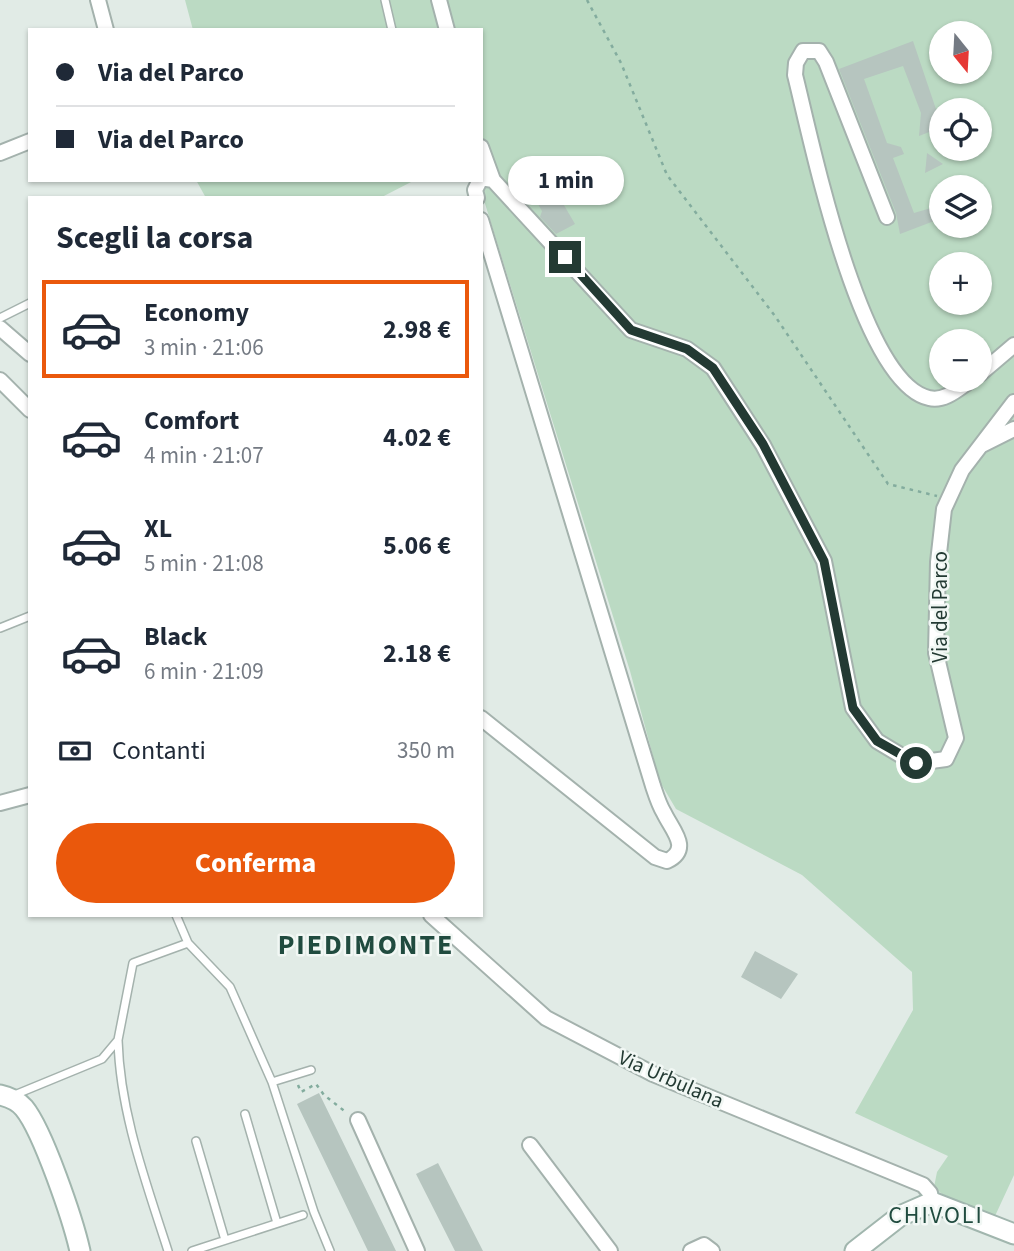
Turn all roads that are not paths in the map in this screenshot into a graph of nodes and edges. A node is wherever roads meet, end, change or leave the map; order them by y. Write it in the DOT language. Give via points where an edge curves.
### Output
graph roads {
  1 [pos="98,0"];
  2 [pos="385,0"];
  3 [pos="439,0"];
  4 [pos="105,28"];
  5 [pos="392,28"];
  6 [pos="446,28"];
  7 [pos="28,142"];
  8 [pos="0,153"];
  9 [pos="485,180"];
  10 [pos="887,217"];
  11 [pos="483,227"];
  12 [pos="28,304"];
  13 [pos="0,318"];
  14 [pos="0,328"];
  15 [pos="1014,345"];
  16 [pos="28,352"];
  17 [pos="992,364"];
  18 [pos="0,380"];
  19 [pos="954,392"];
  20 [pos="1014,402"];
  21 [pos="28,408"];
  22 [pos="1014,429"];
  23 [pos="978,447"];
  24 [pos="28,617"];
  25 [pos="0,628"];
  26 [pos="483,720"];
  27 [pos="28,796"];
  28 [pos="0,803"];
  29 [pos="177,917"];
  30 [pos="433,917"];
  31 [pos="188,943"];
  32 [pos="118,1040"];
  33 [pos="311,1070"];
  34 [pos="272,1082"];
  35 [pos="4,1096"];
  36 [pos="245,1114"];
  37 [pos="358,1120"];
  38 [pos="197,1141"];
  39 [pos="530,1145"];
  40 [pos="932,1202"];
  41 [pos="303,1215"];
  42 [pos="277,1223"];
  43 [pos="1014,1234"];
  44 [pos="225,1240"];
  45 [pos="80,1251"];
  46 [pos="168,1251"];
  47 [pos="192,1251"];
  48 [pos="330,1251"];
  49 [pos="417,1251"];
  50 [pos="610,1251"];
  51 [pos="691,1251"];
  52 [pos="712,1251"];
  53 [pos="855,1251"];
  1 -- 4 [label="street"];
  2 -- 5 [label="lane"];
  3 -- 6 [label="street"];
  7 -- 8 [label="street"];
  9 -- 23 [label="street, Via del Parco" via="631,330 687,349 713,368 763,444 824,561 853,708 877,741 916,763 946,759 956,738 936,653 938,562 944,509"];
  10 -- 19 [label="street" via="826,62 819,51 803,51 795,75 836,235 870,330 906,385 929,398"];
  11 -- 26 [label="street" via="653,786 678,837 676,857 667,861 655,857"];
  12 -- 13 [label="lane"];
  14 -- 16 [label="street"];
  15 -- 17 [label="street"];
  18 -- 21 [label="street"];
  20 -- 23 [label="street, Via del Parco"];
  22 -- 23 [label="street"];
  24 -- 25 [label="lane"];
  27 -- 28 [label="street"];
  29 -- 31 [label="lane"];
  30 -- 40 [label="street, Via Urbulana" via="546,1018 653,1074 923,1185"];
  31 -- 32 [label="lane" via="133,963"];
  31 -- 34 [label="lane" via="230,987"];
  32 -- 35 [label="lane" via="102,1059"];
  32 -- 46 [label="lane" via="130,1128"];
  33 -- 34 [label="lane"];
  34 -- 48 [label="lane"];
  35 -- 45 [label="street" via="22,1106 32,1121"];
  36 -- 42 [label="lane"];
  37 -- 49 [label="street"];
  38 -- 44 [label="lane"];
  39 -- 50 [label="street"];
  40 -- 43 [label="street"];
  40 -- 53 [label="street" via="900,1216"];
  41 -- 42 [label="lane"];
  42 -- 44 [label="lane"];
  44 -- 47 [label="lane"];
  51 -- 52 [label="street" via="704,1245"];
}
